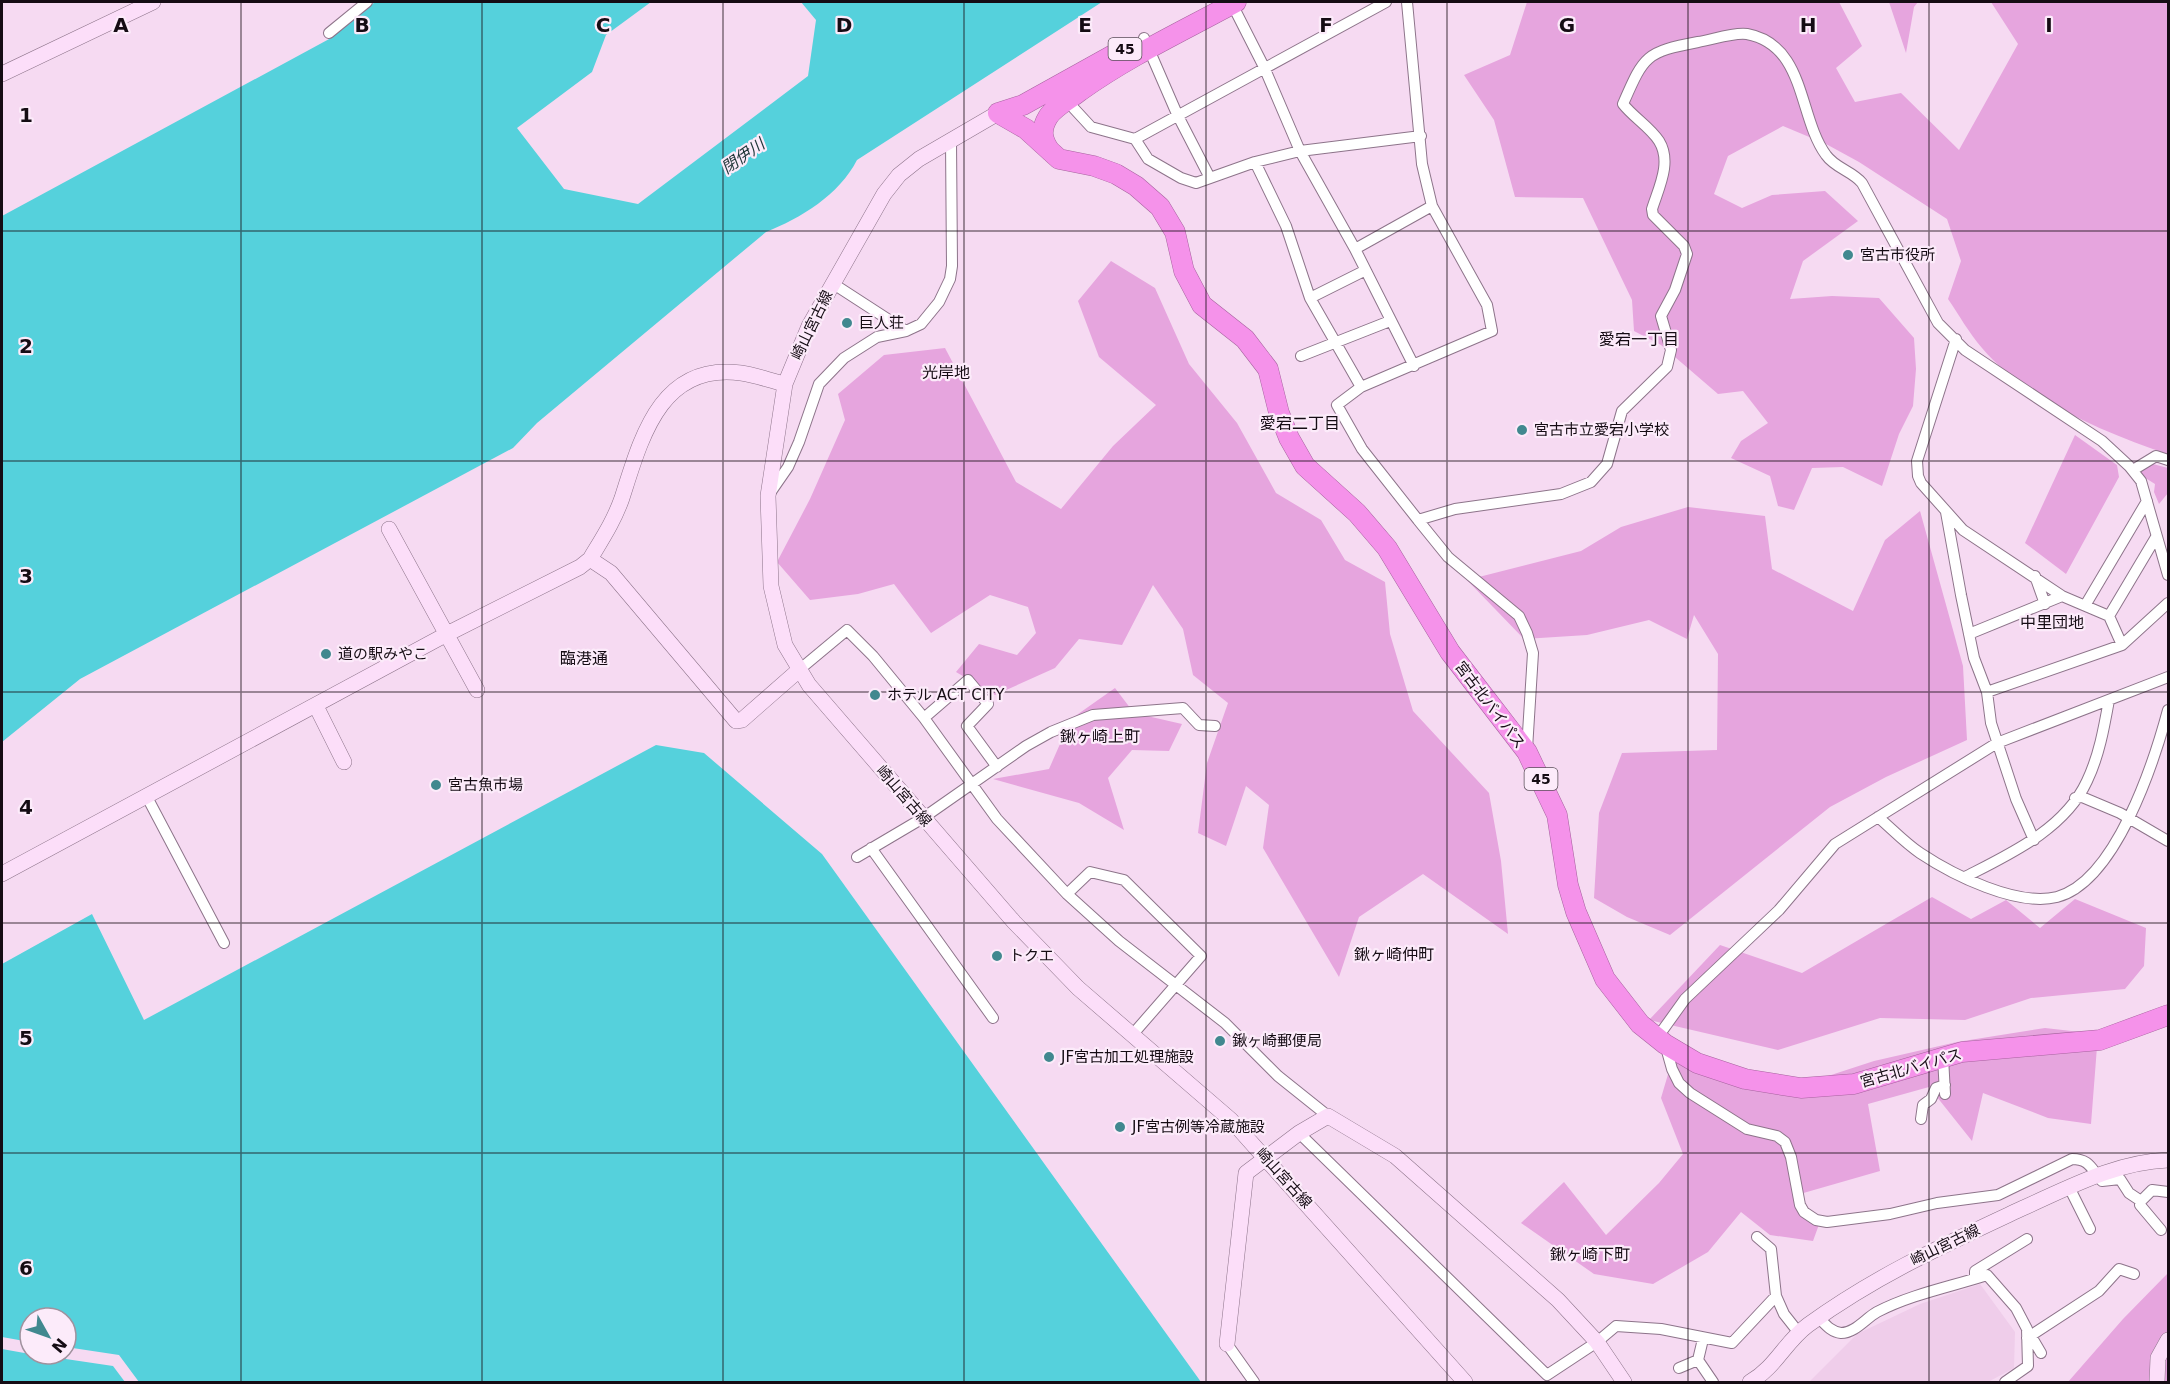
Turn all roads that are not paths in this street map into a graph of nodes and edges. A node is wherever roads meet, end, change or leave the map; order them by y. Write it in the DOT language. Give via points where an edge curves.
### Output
graph roads {
  1 [pos="153,2"];
  2 [pos="367,2"];
  3 [pos="1211,2"];
  4 [pos="1233,2"];
  5 [pos="1386,2"];
  6 [pos="1407,2"];
  7 [pos="329,33"];
  8 [pos="1146,43"];
  9 [pos="1264,67"];
  10 [pos="2,74"];
  11 [pos="1101,76"];
  12 [pos="1066,101"];
  13 [pos="998,113"];
  14 [pos="1034,114"];
  15 [pos="1177,114"];
  16 [pos="1421,136"];
  17 [pos="1135,139"];
  18 [pos="951,141"];
  19 [pos="1300,152"];
  20 [pos="1255,162"];
  21 [pos="1209,178"];
  22 [pos="1432,206"];
  23 [pos="1354,249"];
  24 [pos="1364,271"];
  25 [pos="832,283"];
  26 [pos="1310,298"];
  27 [pos="1390,321"];
  28 [pos="906,332"];
  29 [pos="1956,339"];
  30 [pos="1335,344"];
  31 [pos="1301,356"];
  32 [pos="1414,366"];
  33 [pos="785,384"];
  34 [pos="1361,387"];
  35 [pos="2169,460"];
  36 [pos="2133,470"];
  37 [pos="768,496"];
  38 [pos="2147,501"];
  39 [pos="1946,512"];
  40 [pos="1418,520"];
  41 [pos="389,529"];
  42 [pos="2161,545"];
  43 [pos="590,559"];
  44 [pos="2169,575"];
  45 [pos="2035,576"];
  46 [pos="2062,596"];
  47 [pos="2169,603"];
  48 [pos="2045,604"];
  49 [pos="2086,604"];
  50 [pos="2109,616"];
  51 [pos="447,634"];
  52 [pos="1969,634"];
  53 [pos="2122,645"];
  54 [pos="800,670"];
  55 [pos="2169,677"];
  56 [pos="477,690"];
  57 [pos="1988,692"];
  58 [pos="2109,700"];
  59 [pos="316,706"];
  60 [pos="2169,710"];
  61 [pos="924,718"];
  62 [pos="1215,726"];
  63 [pos="2166,729"];
  64 [pos="1997,743"];
  65 [pos="1527,752"];
  66 [pos="344,762"];
  67 [pos="997,767"];
  68 [pos="971,785"];
  69 [pos="147,797"];
  70 [pos="2075,798"];
  71 [pos="1878,817"];
  72 [pos="923,818"];
  73 [pos="2128,818"];
  74 [pos="2034,840"];
  75 [pos="2169,841"];
  76 [pos="872,848"];
  77 [pos="857,857"];
  78 [pos="2,874"];
  79 [pos="1965,877"];
  80 [pos="1067,894"];
  81 [pos="224,943"];
  82 [pos="1178,984"];
  83 [pos="2169,1015"];
  84 [pos="993,1018"];
  85 [pos="1133,1034"];
  86 [pos="1661,1041"];
  87 [pos="1943,1057"];
  88 [pos="1328,1116"];
  89 [pos="1921,1119"];
  90 [pos="1299,1133"];
  91 [pos="1266,1156"];
  92 [pos="2169,1160"];
  93 [pos="2097,1175"];
  94 [pos="2069,1187"];
  95 [pos="2169,1192"];
  96 [pos="2140,1201"];
  97 [pos="2090,1229"];
  98 [pos="2161,1230"];
  99 [pos="1757,1237"];
  100 [pos="2027,1239"];
  101 [pos="2134,1274"];
  102 [pos="1975,1278"];
  103 [pos="1776,1296"];
  104 [pos="1819,1318"];
  105 [pos="1799,1333"];
  106 [pos="2029,1337"];
  107 [pos="1703,1339"];
  108 [pos="2169,1340"];
  109 [pos="1597,1342"];
  110 [pos="1227,1344"];
  111 [pos="2041,1353"];
  112 [pos="1698,1360"];
  113 [pos="1679,1368"];
  114 [pos="2007,1382"];
  115 [pos="1254,1383"];
  116 [pos="1465,1383"];
  117 [pos="1624,1383"];
  118 [pos="1713,1383"];
  119 [pos="1750,1383"];
  120 [pos="2157,1383"];
  1 -- 10 [label="street"];
  2 -- 7 [label="street"];
  3 -- 8 [label="highway, 45"];
  4 -- 8 [label="highway, 45"];
  4 -- 9 [label="street"];
  5 -- 9 [label="street"];
  6 -- 16 [label="street"];
  8 -- 11 [label="highway, 45"];
  8 -- 14 [label="highway, 45"];
  8 -- 15 [label="street"];
  9 -- 15 [label="street"];
  9 -- 19 [label="street"];
  11 -- 12 [label="highway, 45"];
  11 -- 14 [label="highway, 45"];
  12 -- 14 [label="highway, 45" via="1048,116"];
  12 -- 17 [label="street" via="1091,127"];
  13 -- 14 [label="highway, 45"];
  13 -- 14 [label="highway, 45" via="1026,129"];
  13 -- 18 [label="street, 崎山宮古線"];
  14 -- 65 [label="highway, 宮古北バイパス / 45" via="1051,154 1116,174 1160,207 1175,232 1184,271 1202,306 1245,339 1268,369 1279,413 1305,466 1357,513 1387,548 1450,652"];
  15 -- 17 [label="street"];
  15 -- 21 [label="street"];
  16 -- 19 [label="street"];
  16 -- 22 [label="street" via="1422,164"];
  17 -- 21 [label="street" via="1148,159 1180,178 1196,183"];
  18 -- 25 [label="street, 崎山宮古線" via="899,175 870,215"];
  18 -- 28 [label="street" via="950,279 926,318"];
  19 -- 20 [label="street"];
  19 -- 23 [label="street"];
  20 -- 21 [label="street"];
  20 -- 26 [label="street" via="1286,226"];
  22 -- 23 [label="street"];
  22 -- 32 [label="street" via="1487,305 1492,331"];
  23 -- 24 [label="street"];
  24 -- 26 [label="street"];
  24 -- 27 [label="street"];
  25 -- 28 [label="street"];
  25 -- 33 [label="street, 崎山宮古線"];
  26 -- 30 [label="street"];
  27 -- 30 [label="street"];
  27 -- 32 [label="street"];
  28 -- 37 [label="street" via="877,337 844,358 819,384 788,467"];
  29 -- 36 [label="street" via="1965,350 2102,441"];
  29 -- 39 [label="street" via="1917,461 1921,483"];
  29 -- 40 [label="street" via="1938,323 1862,183 1825,154 1792,67 1780,53 1765,40 1746,34 1652,53 1634,78 1623,104 1658,140 1665,170 1653,215 1687,249 1675,290 1661,316 1671,350 1667,367 1622,411 1607,464 1590,482 1561,494 1455,509"];
  30 -- 31 [label="street"];
  30 -- 34 [label="street"];
  32 -- 34 [label="street"];
  33 -- 37 [label="street, 崎山宮古線"];
  33 -- 43 [label="street" via="741,373 721,373 668,394 644,434 608,531"];
  34 -- 40 [label="street" via="1337,405 1362,449"];
  35 -- 36 [label="street" via="2156,456"];
  36 -- 38 [label="street"];
  37 -- 54 [label="street, 崎山宮古線" via="771,586 785,645"];
  38 -- 42 [label="street"];
  38 -- 49 [label="street"];
  39 -- 45 [label="street" via="1963,530"];
  39 -- 52 [label="street"];
  40 -- 65 [label="street" via="1449,557 1519,616 1527,633 1533,653"];
  41 -- 51 [label="street"];
  42 -- 44 [label="street"];
  42 -- 50 [label="street"];
  43 -- 51 [label="street"];
  43 -- 54 [label="street" via="611,573 736,721"];
  45 -- 46 [label="street"];
  45 -- 48 [label="street"];
  46 -- 48 [label="street"];
  46 -- 49 [label="street"];
  47 -- 53 [label="street"];
  48 -- 52 [label="street"];
  49 -- 50 [label="street"];
  50 -- 53 [label="street"];
  51 -- 56 [label="street"];
  51 -- 59 [label="street"];
  52 -- 57 [label="street"];
  53 -- 57 [label="street"];
  54 -- 61 [label="street" via="847,630"];
  54 -- 72 [label="street, 崎山宮古線"];
  55 -- 58 [label="street"];
  57 -- 64 [label="street"];
  58 -- 64 [label="street"];
  58 -- 70 [label="street" via="2095,762"];
  59 -- 66 [label="street"];
  59 -- 69 [label="street"];
  60 -- 63 [label="street"];
  61 -- 67 [label="street" via="968,680 988,704 967,726"];
  61 -- 68 [label="street"];
  62 -- 67 [label="street" via="1199,725 1183,708 1094,715 1051,732"];
  63 -- 73 [label="street"];
  64 -- 71 [label="street"];
  64 -- 74 [label="street"];
  65 -- 86 [label="highway, 宮古北バイパス / 45" via="1557,815 1568,885 1605,979 1641,1024"];
  67 -- 68 [label="street"];
  68 -- 72 [label="street"];
  68 -- 80 [label="street"];
  69 -- 78 [label="street"];
  69 -- 81 [label="street"];
  70 -- 73 [label="street" via="2082,797"];
  70 -- 74 [label="street"];
  71 -- 79 [label="street" via="1920,852"];
  71 -- 86 [label="street" via="1835,844 1779,910 1685,999"];
  72 -- 76 [label="street"];
  72 -- 85 [label="street, 崎山宮古線" via="1030,939 1078,988"];
  73 -- 75 [label="street"];
  73 -- 79 [label="street" via="2095,871 2059,897 2021,897"];
  74 -- 79 [label="street"];
  76 -- 77 [label="street"];
  76 -- 84 [label="street"];
  80 -- 82 [label="street"];
  80 -- 82 [label="street" via="1090,872 1124,880 1201,956"];
  82 -- 85 [label="street"];
  82 -- 88 [label="street" via="1225,1023 1278,1076"];
  83 -- 87 [label="highway, 宮古北バイパス / 45" via="2100,1040 2004,1047"];
  85 -- 91 [label="street, 崎山宮古線" via="1200,1090"];
  86 -- 87 [label="highway, 宮古北バイパス / 45" via="1696,1063 1745,1079 1802,1088 1854,1084"];
  86 -- 93 [label="street" via="1679,1083 1690,1093 1746,1129 1777,1136 1785,1142 1800,1205 1811,1218 1827,1222 1998,1195 2072,1159 2089,1162"];
  87 -- 89 [label="street" via="1945,1090 1936,1088 1923,1105"];
  88 -- 90 [label="street"];
  88 -- 109 [label="street" via="1405,1165 1563,1305"];
  90 -- 91 [label="street"];
  90 -- 109 [label="street" via="1546,1375"];
  91 -- 110 [label="street" via="1246,1173"];
  91 -- 116 [label="street, 崎山宮古線"];
  92 -- 93 [label="street, 崎山宮古線"];
  93 -- 94 [label="street, 崎山宮古線"];
  93 -- 96 [label="street" via="2102,1181 2120,1179"];
  94 -- 97 [label="street"];
  94 -- 104 [label="street, 崎山宮古線" via="1896,1269"];
  95 -- 96 [label="street" via="2152,1190"];
  96 -- 98 [label="street"];
  99 -- 103 [label="street" via="1771,1249"];
  100 -- 102 [label="street" via="1975,1271"];
  101 -- 106 [label="street" via="2119,1269 2106,1285"];
  102 -- 104 [label="street" via="1924,1292 1877,1312 1850,1331 1831,1330"];
  102 -- 106 [label="street" via="1991,1277 2016,1308"];
  103 -- 105 [label="street"];
  103 -- 107 [label="street" via="1736,1341 1727,1344"];
  104 -- 105 [label="street, 崎山宮古線"];
  105 -- 119 [label="street, 崎山宮古線" via="1775,1364"];
  106 -- 111 [label="street"];
  106 -- 114 [label="street" via="2028,1366"];
  107 -- 109 [label="street" via="1661,1329 1616,1326"];
  107 -- 112 [label="street"];
  108 -- 120 [label="street" via="2158,1358"];
  109 -- 117 [label="street"];
  110 -- 115 [label="street"];
  112 -- 113 [label="street"];
  112 -- 118 [label="street"];
}
